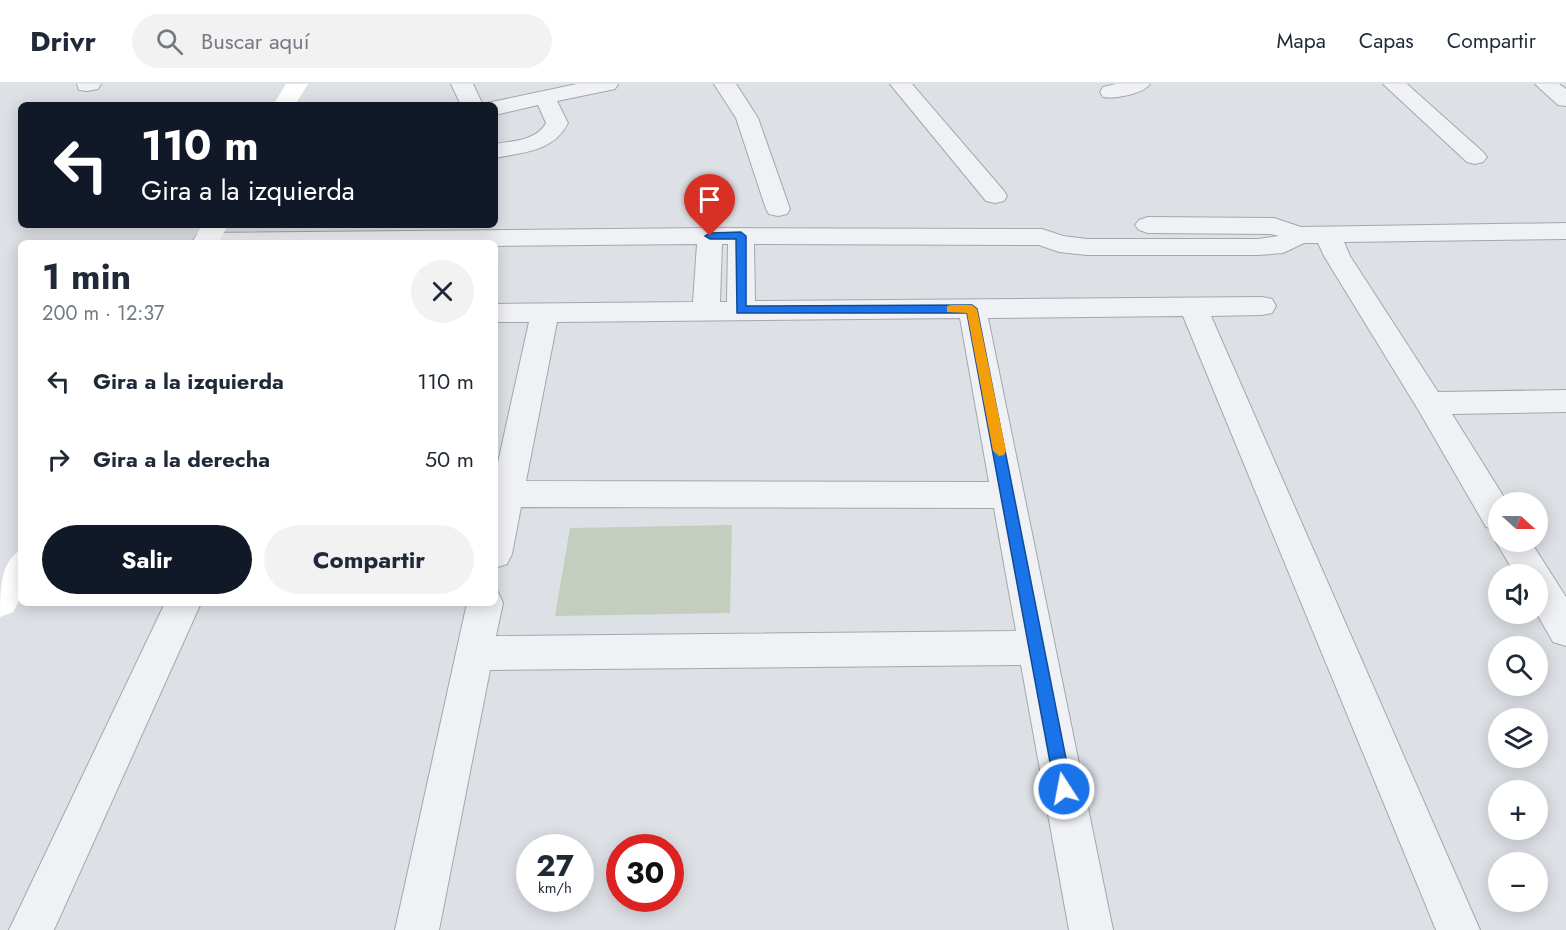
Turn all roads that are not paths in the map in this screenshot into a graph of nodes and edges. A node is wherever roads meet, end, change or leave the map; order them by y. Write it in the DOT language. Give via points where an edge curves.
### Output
graph roads {
  1 [pos="297,84"];
  2 [pos="462,84"];
  3 [pos="607,84"];
  4 [pos="725,84"];
  5 [pos="901,84"];
  6 [pos="1139,84"];
  7 [pos="1394,84"];
  8 [pos="1546,84"];
  9 [pos="1111,92"];
  10 [pos="545,98"];
  11 [pos="1566,100"];
  12 [pos="286,102"];
  13 [pos="471,102"];
  14 [pos="498,107"];
  15 [pos="498,150"];
  16 [pos="1475,157"];
  17 [pos="995,196"];
  18 [pos="777,209"];
  19 [pos="1566,231"];
  20 [pos="1328,235"];
  21 [pos="209,236"];
  22 [pos="710,236"];
  23 [pos="741,236"];
  24 [pos="1262,306"];
  25 [pos="1193,307"];
  26 [pos="972,309"];
  27 [pos="741,310"];
  28 [pos="706,311"];
  29 [pos="545,312"];
  30 [pos="498,313"];
  31 [pos="1566,401"];
  32 [pos="1430,403"];
  33 [pos="507,494"];
  34 [pos="1008,495"];
  35 [pos="1488,500"];
  36 [pos="498,539"];
  37 [pos="18,570"];
  38 [pos="1548,599"];
  39 [pos="0,602"];
  40 [pos="182,606"];
  41 [pos="484,606"];
  42 [pos="1566,630"];
  43 [pos="1037,648"];
  44 [pos="475,652"];
  45 [pos="31,930"];
  46 [pos="417,930"];
  47 [pos="1091,930"];
  48 [pos="1458,930"];
  1 -- 12 [label="street"];
  2 -- 13 [label="street"];
  3 -- 10 [label="street"];
  4 -- 18 [label="street" via="747,118"];
  5 -- 17 [label="street"];
  6 -- 9 [label="street"];
  7 -- 16 [label="street"];
  8 -- 11 [label="street"];
  10 -- 14 [label="street"];
  10 -- 15 [label="street" via="557,123 553,134 542,141"];
  19 -- 20 [label="street"];
  20 -- 23 [label="street" via="1299,235 1283,245 1258,247 1088,247 1059,244 1041,237"];
  20 -- 32 [label="street" via="1337,256"];
  21 -- 22 [label="street"];
  22 -- 23 [label="street"];
  22 -- 28 [label="street"];
  23 -- 27 [label="street"];
  24 -- 25 [label="street"];
  25 -- 26 [label="street"];
  25 -- 48 [label="street"];
  26 -- 27 [label="street"];
  26 -- 34 [label="street"];
  27 -- 28 [label="street"];
  28 -- 29 [label="street"];
  29 -- 30 [label="street"];
  29 -- 33 [label="street"];
  31 -- 32 [label="street"];
  32 -- 35 [label="street"];
  33 -- 34 [label="street"];
  33 -- 36 [label="street"];
  34 -- 43 [label="street"];
  37 -- 39 [label="street"];
  38 -- 42 [label="street"];
  40 -- 45 [label="street"];
  41 -- 44 [label="street"];
  43 -- 44 [label="street"];
  43 -- 47 [label="street"];
  44 -- 46 [label="street"];
}
